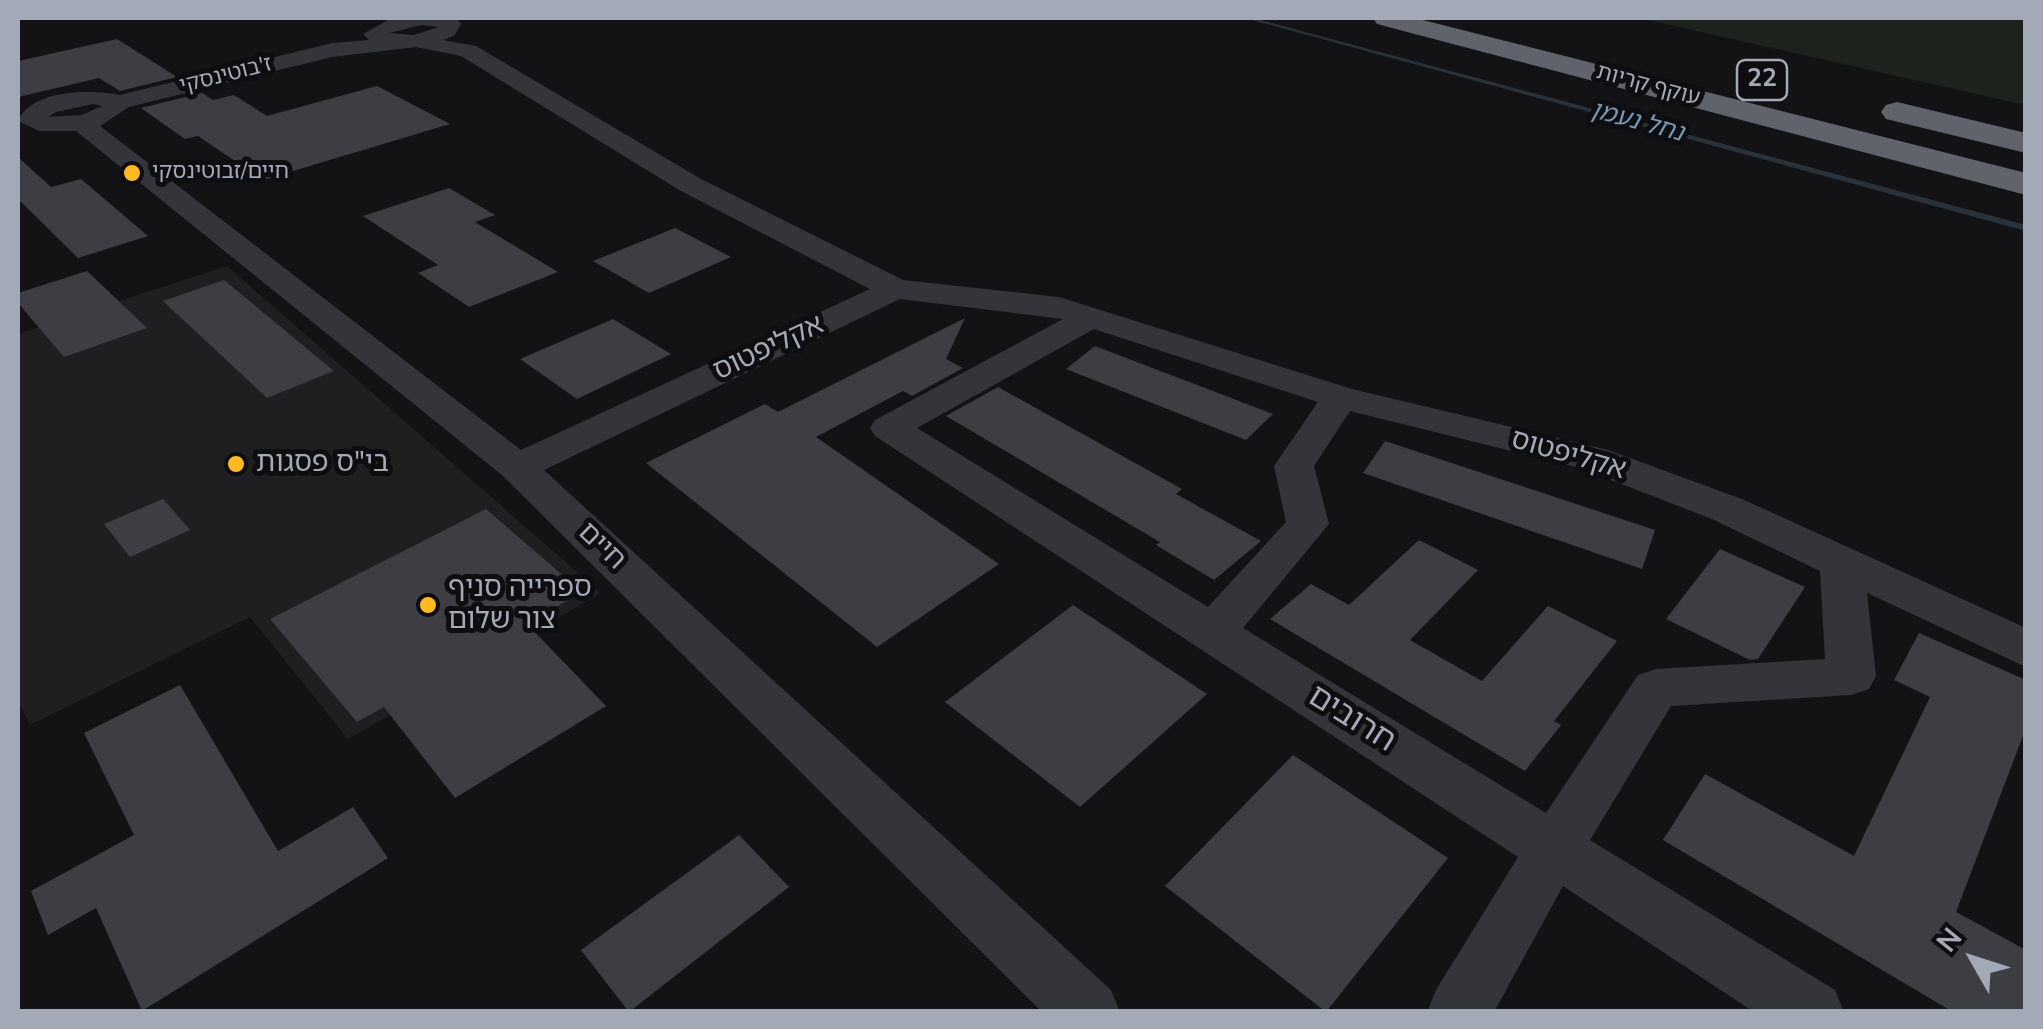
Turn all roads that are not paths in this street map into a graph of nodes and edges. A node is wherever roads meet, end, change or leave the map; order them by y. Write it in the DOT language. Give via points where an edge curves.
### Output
graph roads {
  1 [pos="422,18"];
  2 [pos="1386,18"];
  3 [pos="1500,18"];
  4 [pos="1537,26"];
  5 [pos="382,30"];
  6 [pos="452,39"];
  7 [pos="120,102"];
  8 [pos="1875,107"];
  9 [pos="23,121"];
  10 [pos="80,122"];
  11 [pos="2026,143"];
  12 [pos="2026,184"];
  13 [pos="896,289"];
  14 [pos="1090,318"];
  15 [pos="1340,397"];
  16 [pos="517,468"];
  17 [pos="1842,564"];
  18 [pos="1212,632"];
  19 [pos="2026,649"];
  20 [pos="1554,848"];
  21 [pos="1088,1012"];
  22 [pos="1458,1012"];
  23 [pos="1812,1012"];
  1 -- 5 [label="street"];
  1 -- 6 [label="street" via="451,24"];
  2 -- 12 [label="highway, עוקף קריות / 22"];
  3 -- 4 [label="highway"];
  5 -- 6 [label="street" via="416,41"];
  5 -- 7 [label="street, ז'בוטינסקי" via="332,50"];
  6 -- 13 [label="street" via="690,185"];
  7 -- 9 [label="street" via="78,98 36,110"];
  7 -- 10 [label="street"];
  8 -- 11 [label="highway"];
  9 -- 10 [label="street"];
  10 -- 16 [label="street, חיים"];
  13 -- 14 [label="street, אקליפטוס" via="1023,300"];
  13 -- 16 [label="street, אקליפטוס"];
  14 -- 15 [label="street, אקליפטוס"];
  14 -- 18 [label="street, חרובים" via="890,428"];
  15 -- 17 [label="street, אקליפטוס" via="1594,459 1727,509"];
  15 -- 18 [label="street" via="1294,466 1308,524"];
  16 -- 21 [label="street, חיים"];
  17 -- 19 [label="street, אקליפטוס"];
  17 -- 20 [label="street" via="1851,676 1656,688"];
  18 -- 20 [label="street, חרובים"];
  20 -- 22 [label="street"];
  20 -- 23 [label="street, חרובים"];
}
